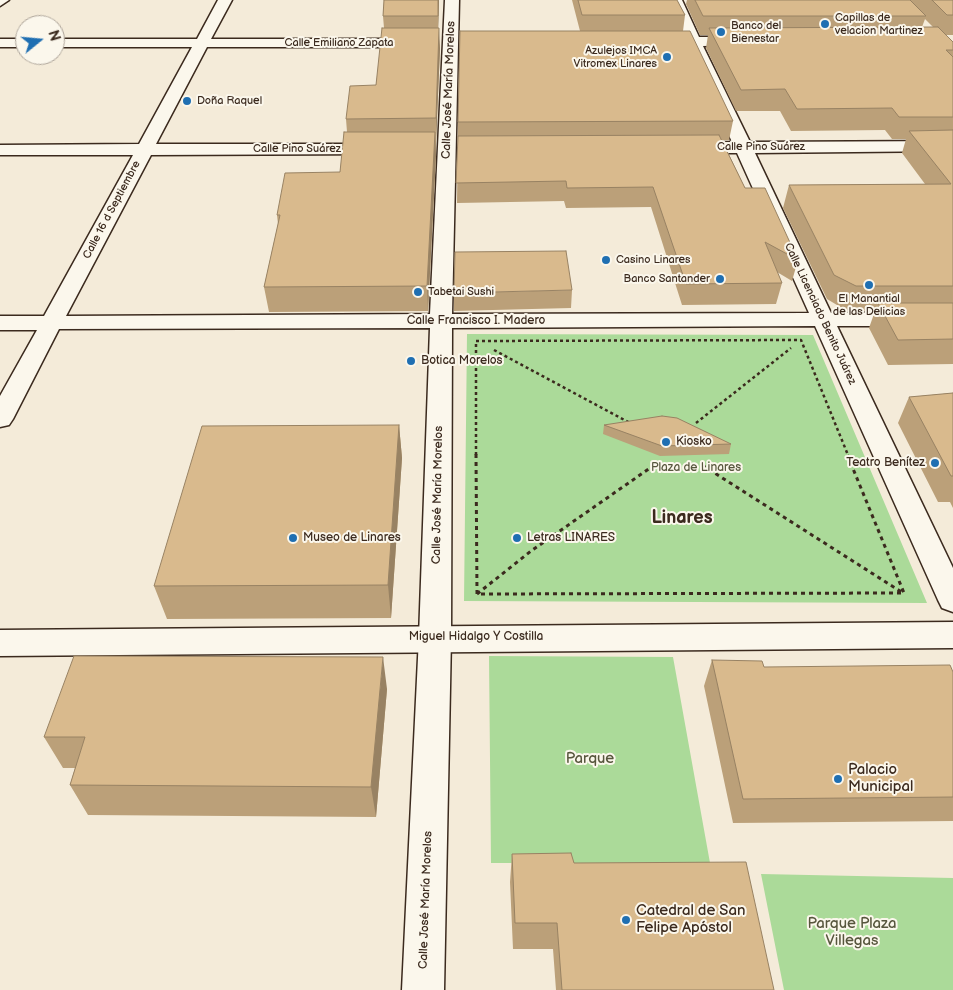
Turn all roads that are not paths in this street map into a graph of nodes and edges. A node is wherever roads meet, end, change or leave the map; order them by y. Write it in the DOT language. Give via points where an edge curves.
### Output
graph roads {
  1 [pos="225,0"];
  2 [pos="452,0"];
  3 [pos="675,0"];
  4 [pos="694,41"];
  5 [pos="762,41"];
  6 [pos="457,42"];
  7 [pos="646,42"];
  8 [pos="0,43"];
  9 [pos="15,43"];
  10 [pos="65,43"];
  11 [pos="201,43"];
  12 [pos="953,146"];
  13 [pos="743,147"];
  14 [pos="447,148"];
  15 [pos="467,148"];
  16 [pos="674,148"];
  17 [pos="398,149"];
  18 [pos="428,149"];
  19 [pos="0,150"];
  20 [pos="144,150"];
  21 [pos="953,319"];
  22 [pos="823,320"];
  23 [pos="442,321"];
  24 [pos="0,323"];
  25 [pos="52,323"];
  26 [pos="0,420"];
  27 [pos="953,600"];
  28 [pos="953,635"];
  29 [pos="436,638"];
  30 [pos="0,643"];
  31 [pos="423,990"];
  1 -- 11 [label="street, Calle 16 d Septiembre"];
  2 -- 6 [label="street, Calle José María Morelos"];
  3 -- 4 [label="street, Calle Licenciado Benito Juárez"];
  4 -- 5 [label="street"];
  4 -- 7 [label="street"];
  4 -- 13 [label="street, Calle Licenciado Benito Juárez"];
  6 -- 11 [label="street, Calle Emiliano Zapata"];
  6 -- 14 [label="street, Calle José María Morelos"];
  8 -- 9 [label="street"];
  10 -- 11 [label="street, Calle Emiliano Zapata"];
  11 -- 20 [label="street, Calle 16 d Septiembre"];
  12 -- 13 [label="street, Calle Pino Suárez"];
  13 -- 16 [label="street, Calle Pino Suárez"];
  13 -- 22 [label="street, Calle Licenciado Benito Juárez"];
  14 -- 15 [label="street"];
  14 -- 18 [label="street"];
  14 -- 23 [label="street, Calle José María Morelos"];
  17 -- 20 [label="street, Calle Pino Suárez"];
  19 -- 20 [label="street, Calle Pino Suárez"];
  20 -- 25 [label="street, Calle 16 d Septiembre"];
  21 -- 22 [label="street, Calle Francisco I. Madero"];
  22 -- 23 [label="street, Calle Francisco I. Madero"];
  22 -- 27 [label="street, Calle Licenciado Benito Juárez"];
  23 -- 25 [label="street, Calle Francisco I. Madero"];
  23 -- 29 [label="street, Calle José María Morelos"];
  24 -- 25 [label="street, Calle Francisco I. Madero"];
  25 -- 26 [label="street, Calle 16 d Septiembre"];
  28 -- 29 [label="street, Miguel Hidalgo Y Costilla"];
  29 -- 30 [label="street, Miguel Hidalgo Y Costilla"];
  29 -- 31 [label="street, Calle José María Morelos"];
}
